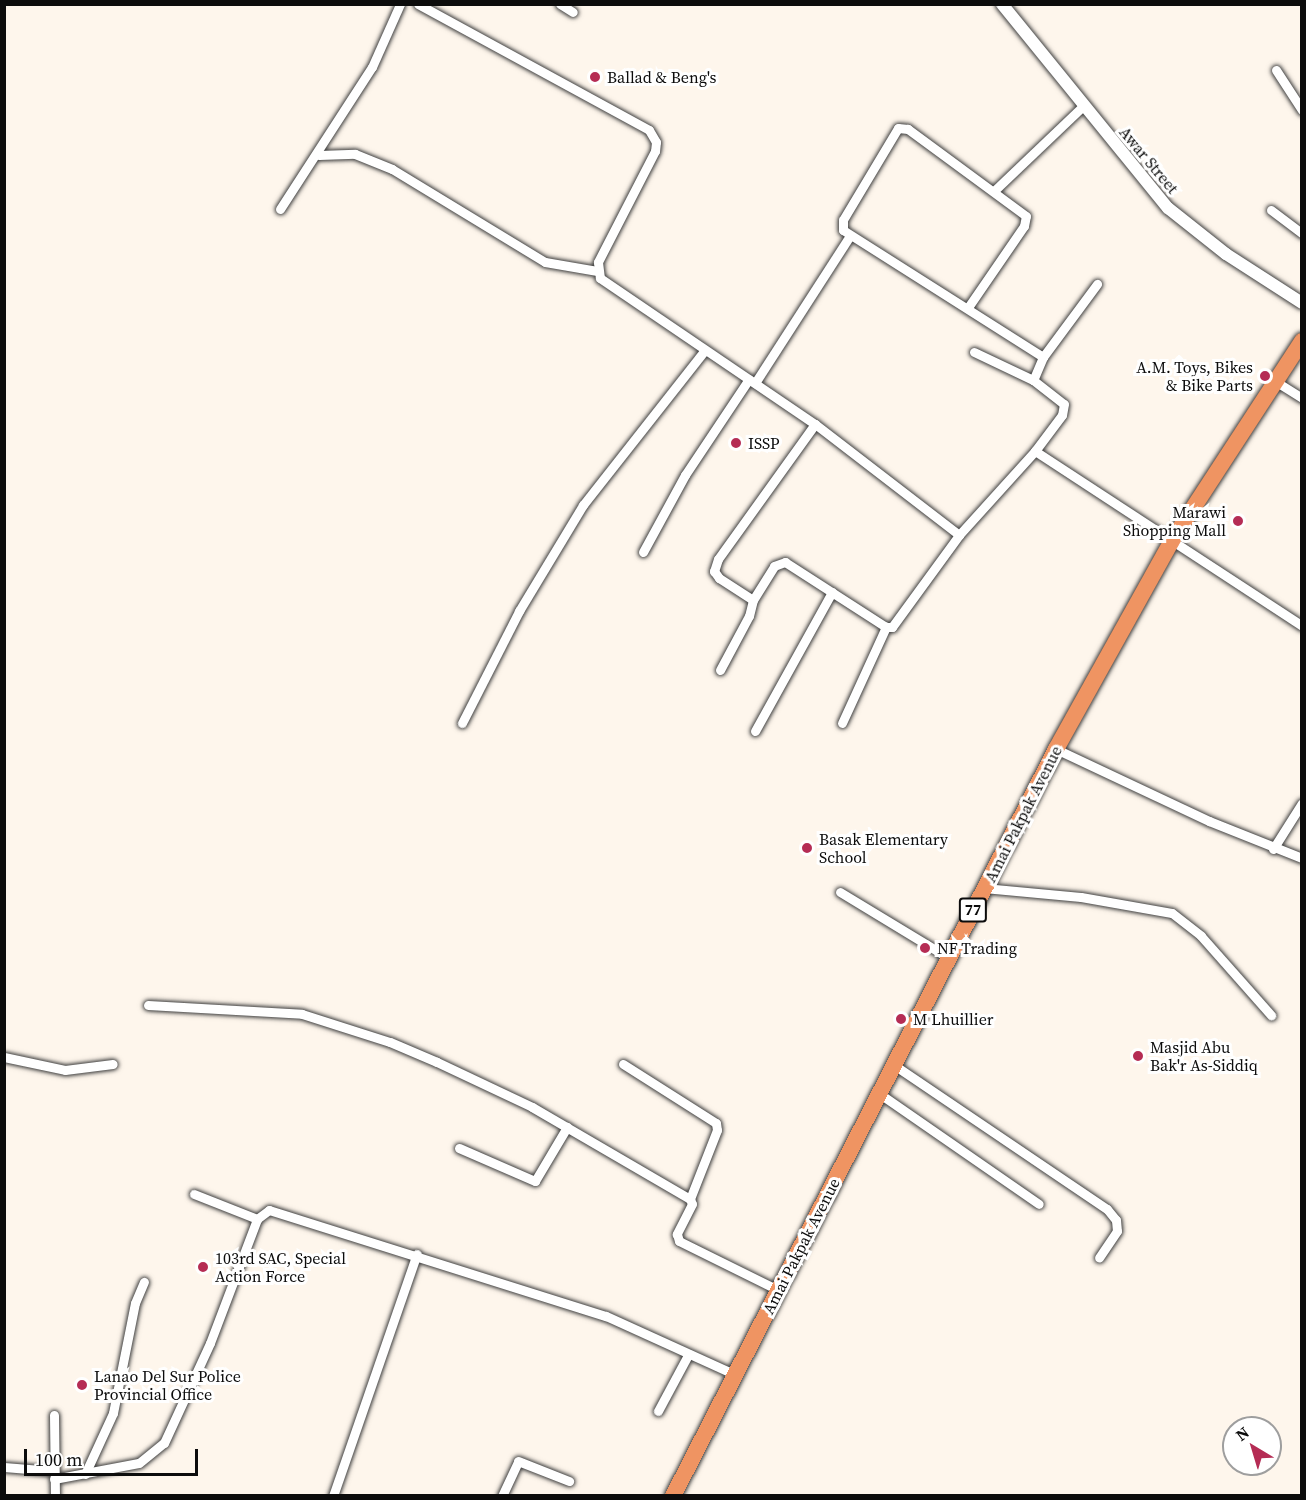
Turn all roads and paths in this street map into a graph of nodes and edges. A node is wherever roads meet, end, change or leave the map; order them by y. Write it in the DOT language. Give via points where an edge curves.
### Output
graph roads {
  1 [pos="400,4"];
  2 [pos="418,4"];
  3 [pos="560,4"];
  4 [pos="1002,4"];
  5 [pos="573,12"];
  6 [pos="1276,70"];
  7 [pos="1083,106"];
  8 [pos="1302,110"];
  9 [pos="319,155"];
  10 [pos="994,191"];
  11 [pos="280,209"];
  12 [pos="1271,210"];
  13 [pos="1302,233"];
  14 [pos="849,237"];
  15 [pos="597,271"];
  16 [pos="1097,284"];
  17 [pos="1302,303"];
  18 [pos="969,306"];
  19 [pos="1302,341"];
  20 [pos="705,350"];
  21 [pos="974,352"];
  22 [pos="1043,357"];
  23 [pos="1033,380"];
  24 [pos="752,381"];
  25 [pos="1275,381"];
  26 [pos="1302,398"];
  27 [pos="815,424"];
  28 [pos="1035,451"];
  29 [pos="959,535"];
  30 [pos="1171,542"];
  31 [pos="643,552"];
  32 [pos="832,592"];
  33 [pos="753,600"];
  34 [pos="1302,626"];
  35 [pos="886,627"];
  36 [pos="720,670"];
  37 [pos="462,723"];
  38 [pos="842,723"];
  39 [pos="755,731"];
  40 [pos="1056,749"];
  41 [pos="1302,803"];
  42 [pos="1273,849"];
  43 [pos="1302,858"];
  44 [pos="984,888"];
  45 [pos="840,892"];
  46 [pos="949,958"];
  47 [pos="148,1005"];
  48 [pos="1271,1015"];
  49 [pos="4,1057"];
  50 [pos="113,1064"];
  51 [pos="622,1064"];
  52 [pos="894,1065"];
  53 [pos="880,1094"];
  54 [pos="567,1126"];
  55 [pos="459,1148"];
  56 [pos="194,1194"];
  57 [pos="690,1198"];
  58 [pos="1038,1204"];
  59 [pos="257,1218"];
  60 [pos="417,1254"];
  61 [pos="1099,1258"];
  62 [pos="144,1282"];
  63 [pos="778,1290"];
  64 [pos="688,1355"];
  65 [pos="734,1374"];
  66 [pos="658,1411"];
  67 [pos="54,1415"];
  68 [pos="4,1467"];
  69 [pos="85,1474"];
  70 [pos="54,1475"];
  71 [pos="569,1481"];
  72 [pos="55,1496"];
  73 [pos="333,1496"];
  74 [pos="502,1496"];
  75 [pos="673,1496"];
  1 -- 9 [label="street" via="372,66"];
  2 -- 15 [label="street" via="654,136 655,151"];
  3 -- 5 [label="street"];
  4 -- 7 [label="street, Awar Street"];
  6 -- 8 [label="street"];
  7 -- 10 [label="street"];
  7 -- 17 [label="street, Awar Street" via="1186,226"];
  9 -- 11 [label="street"];
  9 -- 15 [label="street" via="355,154 392,169 545,262"];
  10 -- 14 [label="street" via="908,129 898,128 843,220 843,230"];
  10 -- 18 [label="street" via="1024,213 1027,222"];
  12 -- 13 [label="street"];
  14 -- 18 [label="street"];
  14 -- 24 [label="street"];
  15 -- 20 [label="street" via="606,286"];
  16 -- 22 [label="street"];
  18 -- 22 [label="street"];
  19 -- 25 [label="highway, Amai Pakpak Avenue / 77"];
  20 -- 24 [label="street"];
  20 -- 37 [label="street" via="583,505 519,611"];
  21 -- 23 [label="street"];
  22 -- 23 [label="street"];
  23 -- 28 [label="street" via="1059,397 1064,409"];
  24 -- 27 [label="street"];
  24 -- 31 [label="street" via="685,476"];
  25 -- 26 [label="street"];
  25 -- 30 [label="highway, Amai Pakpak Avenue / 77"];
  27 -- 29 [label="street"];
  27 -- 33 [label="street" via="714,571"];
  28 -- 29 [label="street"];
  28 -- 30 [label="street"];
  29 -- 35 [label="street" via="902,618"];
  30 -- 34 [label="street"];
  30 -- 40 [label="highway, Amai Pakpak Avenue / 77"];
  32 -- 33 [label="street" via="781,562 774,566"];
  32 -- 35 [label="street"];
  32 -- 39 [label="street"];
  33 -- 36 [label="street" via="749,616"];
  35 -- 38 [label="street"];
  40 -- 42 [label="street"];
  40 -- 44 [label="highway, Amai Pakpak Avenue / 77"];
  41 -- 42 [label="street"];
  42 -- 43 [label="street"];
  44 -- 46 [label="highway, Amai Pakpak Avenue / 77"];
  44 -- 48 [label="street" via="1081,897 1172,913 1201,936"];
  45 -- 46 [label="street"];
  46 -- 52 [label="highway, Amai Pakpak Avenue / 77"];
  47 -- 54 [label="street" via="270,1009 350,1027 437,1062"];
  49 -- 50 [label="street" via="65,1070"];
  51 -- 57 [label="street" via="716,1123 717,1130"];
  52 -- 53 [label="highway, Amai Pakpak Avenue / 77"];
  52 -- 61 [label="street" via="1107,1209 1116,1220 1117,1231"];
  53 -- 58 [label="street"];
  53 -- 63 [label="highway, Amai Pakpak Avenue / 77"];
  54 -- 55 [label="street" via="535,1180"];
  54 -- 57 [label="street"];
  56 -- 59 [label="street"];
  57 -- 63 [label="street" via="692,1204 677,1234 679,1241"];
  59 -- 60 [label="street" via="261,1213 278,1211"];
  59 -- 69 [label="street" via="172,1431 139,1463"];
  60 -- 64 [label="street" via="606,1316"];
  60 -- 73 [label="street"];
  62 -- 69 [label="street" via="135,1303 113,1413"];
  63 -- 65 [label="highway, Amai Pakpak Avenue / 77"];
  64 -- 65 [label="street"];
  64 -- 66 [label="street"];
  65 -- 75 [label="highway, Amai Pakpak Avenue / 77"];
  67 -- 70 [label="street"];
  68 -- 70 [label="street"];
  69 -- 70 [label="street"];
  70 -- 72 [label="street"];
  71 -- 74 [label="street" via="518,1461"];
}
